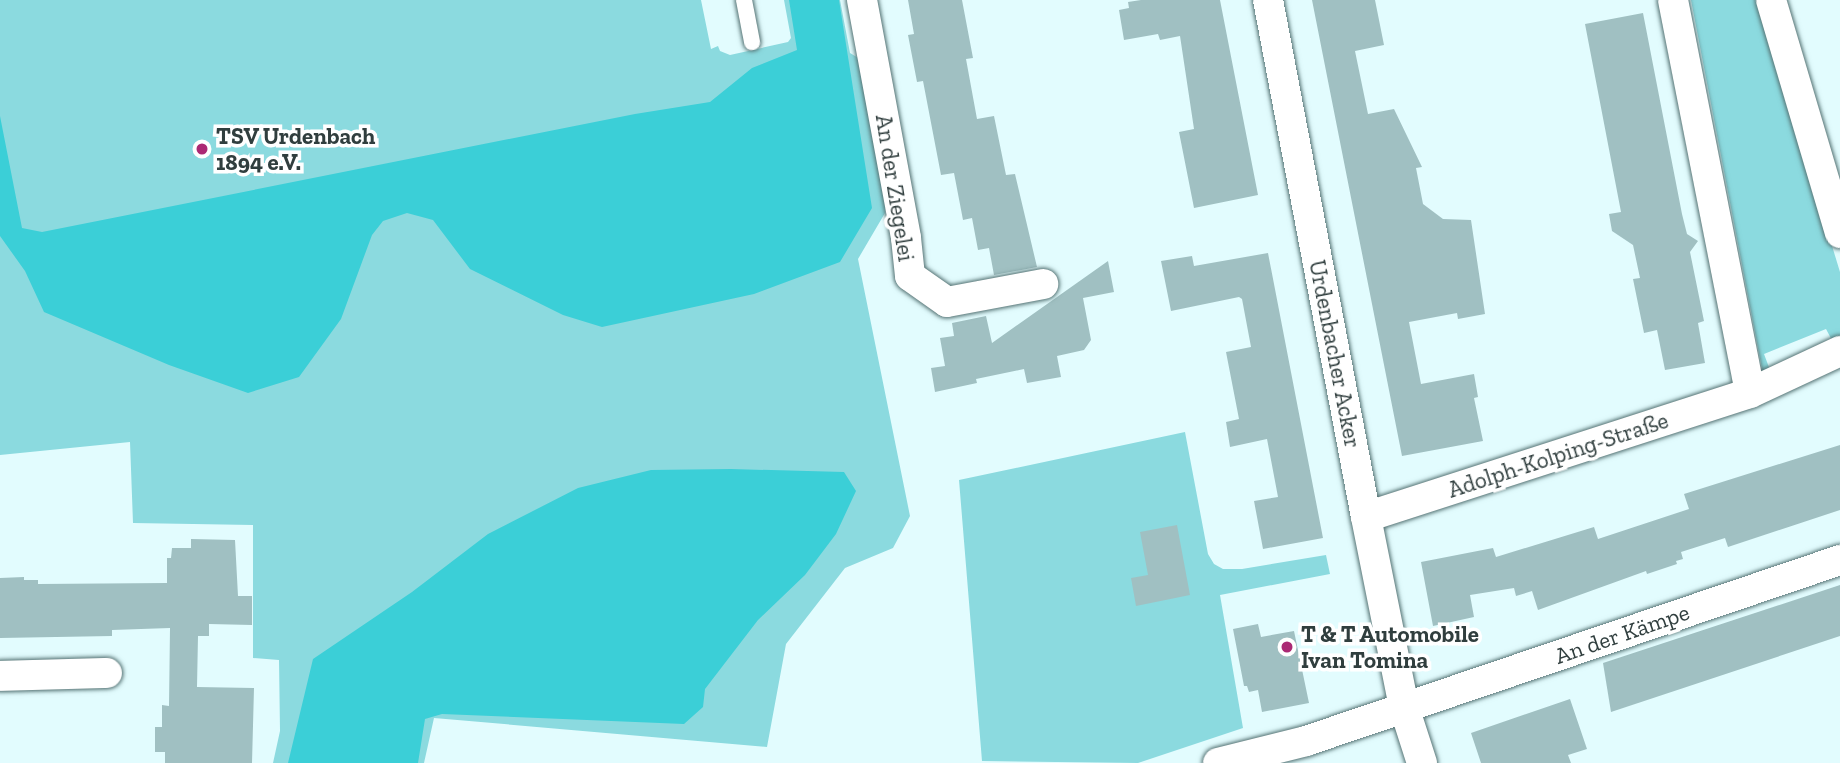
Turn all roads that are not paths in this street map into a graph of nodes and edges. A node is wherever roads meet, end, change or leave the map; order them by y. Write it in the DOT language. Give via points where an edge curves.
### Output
graph roads {
  1 [pos="744,0"];
  2 [pos="862,0"];
  3 [pos="1268,0"];
  4 [pos="1673,0"];
  5 [pos="1770,0"];
  6 [pos="752,42"];
  7 [pos="1840,233"];
  8 [pos="1043,284"];
  9 [pos="1840,351"];
  10 [pos="1750,393"];
  11 [pos="1366,517"];
  12 [pos="1840,560"];
  13 [pos="107,673"];
  14 [pos="0,676"];
  15 [pos="1404,707"];
  16 [pos="1218,763"];
  17 [pos="1422,763"];
  1 -- 6 [label="lane"];
  2 -- 8 [label="street, An der Ziegelei" via="910,276 947,302"];
  3 -- 11 [label="street, Urdenbacher Acker"];
  4 -- 10 [label="street"];
  5 -- 7 [label="street"];
  9 -- 10 [label="street, Adolph-Kolping-Straße"];
  10 -- 11 [label="street, Adolph-Kolping-Straße"];
  11 -- 15 [label="street, Urdenbacher Acker"];
  12 -- 15 [label="street, An der Kämpe"];
  13 -- 14 [label="street"];
  15 -- 16 [label="street, An der Kämpe" via="1306,741"];
  15 -- 17 [label="street, Urdenbacher Acker"];
}
